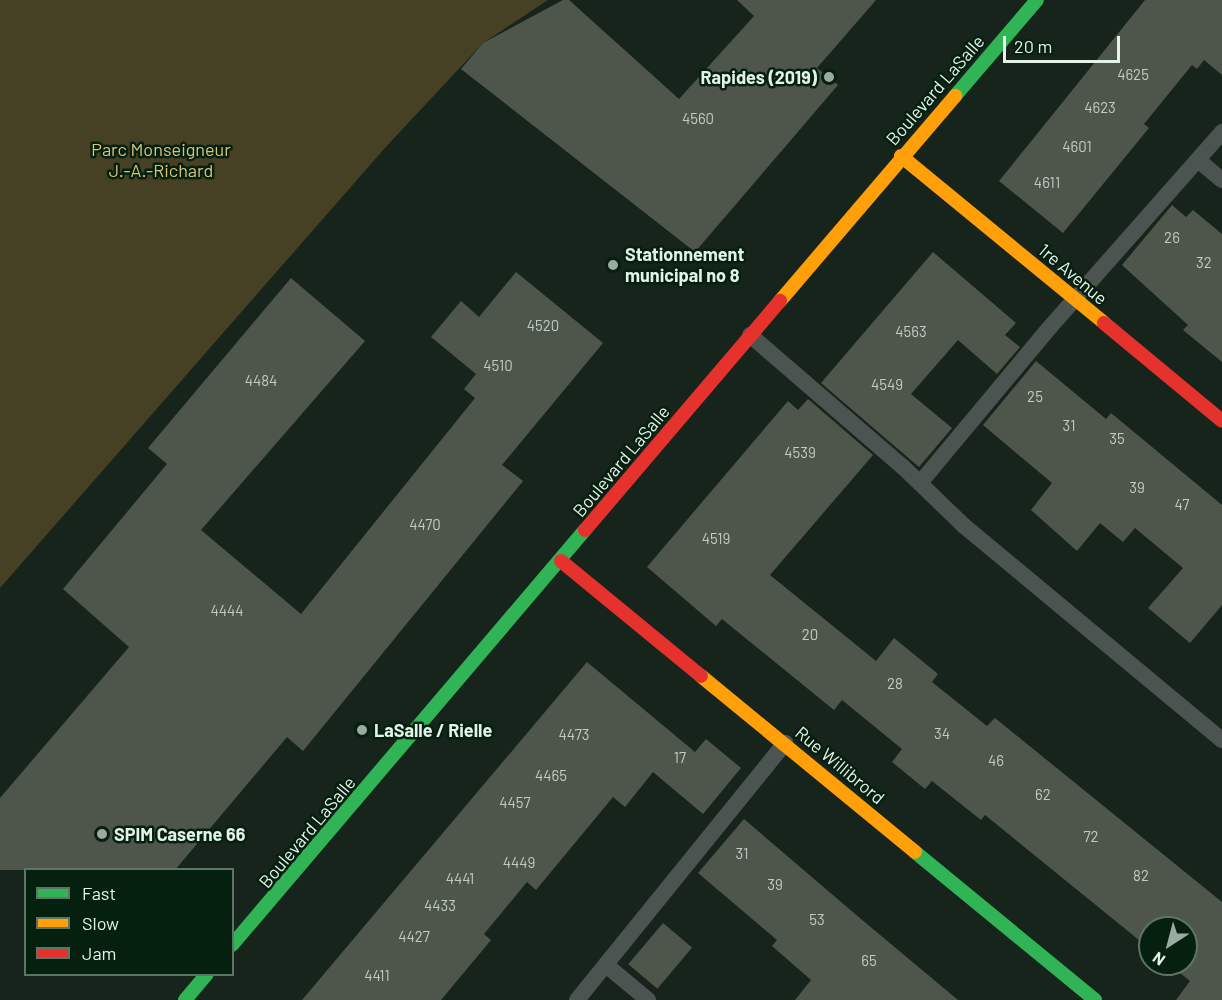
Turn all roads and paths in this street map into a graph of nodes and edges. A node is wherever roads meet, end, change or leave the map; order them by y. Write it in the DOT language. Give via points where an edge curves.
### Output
graph roads {
  1 [pos="1037,0"];
  2 [pos="1222,132"];
  3 [pos="901,156"];
  4 [pos="1198,160"];
  5 [pos="1222,180"];
  6 [pos="1075,299"];
  7 [pos="750,335"];
  8 [pos="1222,421"];
  9 [pos="920,483"];
  10 [pos="561,561"];
  11 [pos="1222,740"];
  12 [pos="785,742"];
  13 [pos="234,943"];
  14 [pos="606,965"];
  15 [pos="206,976"];
  16 [pos="185,1000"];
  17 [pos="576,1000"];
  18 [pos="648,1000"];
  19 [pos="1095,1000"];
  1 -- 3 [label="main road, Boulevard LaSalle"];
  2 -- 4 [label="lane"];
  3 -- 6 [label="main road, 1re Avenue"];
  3 -- 7 [label="main road, Boulevard LaSalle"];
  4 -- 5 [label="lane"];
  4 -- 6 [label="lane"];
  6 -- 8 [label="main road, 1re Avenue"];
  6 -- 9 [label="lane"];
  7 -- 9 [label="lane"];
  7 -- 10 [label="main road, Boulevard LaSalle"];
  9 -- 11 [label="lane" via="963,525"];
  10 -- 12 [label="main road, Rue Willibrord"];
  10 -- 13 [label="main road, Boulevard LaSalle"];
  12 -- 14 [label="lane"];
  12 -- 19 [label="main road, Rue Willibrord"];
  14 -- 17 [label="lane"];
  14 -- 18 [label="lane"];
  15 -- 16 [label="main road"];
}
